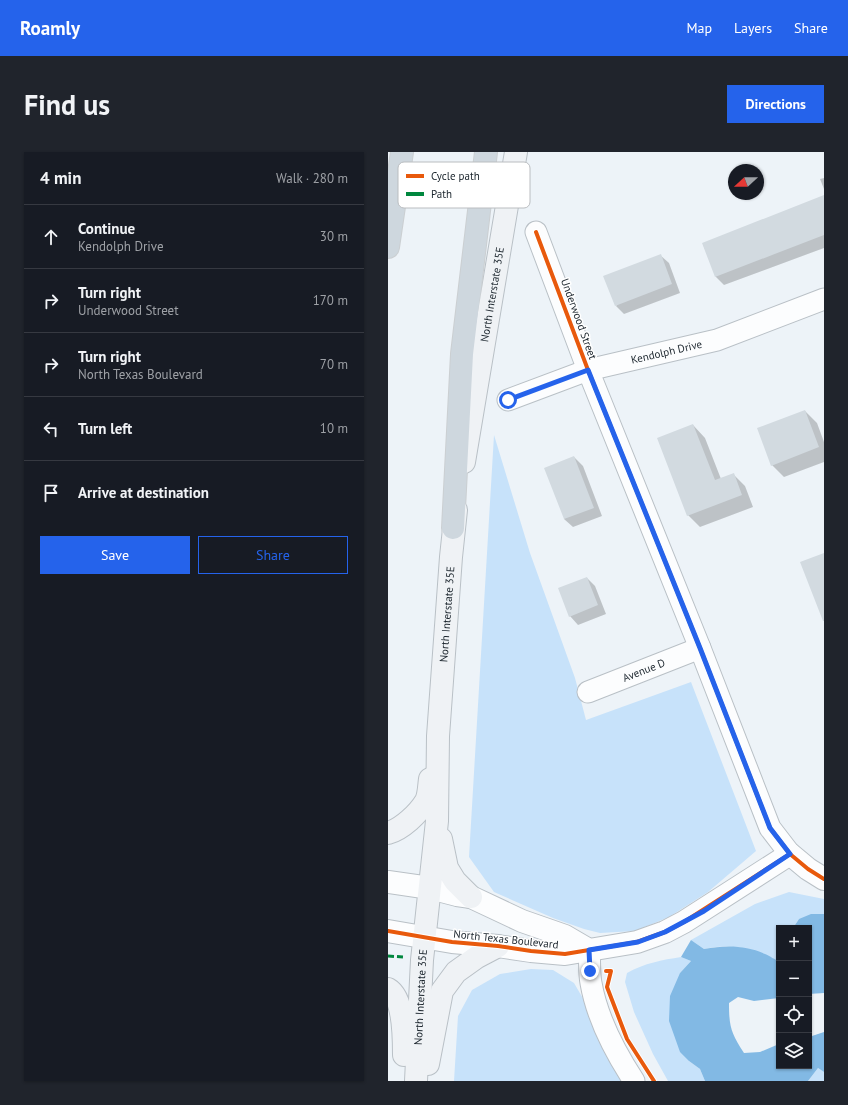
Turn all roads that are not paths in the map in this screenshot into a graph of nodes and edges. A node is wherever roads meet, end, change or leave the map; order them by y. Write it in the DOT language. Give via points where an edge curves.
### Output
graph roads {
  1 [pos="402,152"];
  2 [pos="486,152"];
  3 [pos="516,152"];
  4 [pos="401,162"];
  5 [pos="485,162"];
  6 [pos="514,162"];
  7 [pos="398,179"];
  8 [pos="479,208"];
  9 [pos="507,208"];
  10 [pos="536,232"];
  11 [pos="388,247"];
  12 [pos="824,299"];
  13 [pos="588,370"];
  14 [pos="508,400"];
  15 [pos="453,528"];
  16 [pos="700,648"];
  17 [pos="588,692"];
  18 [pos="438,736"];
  19 [pos="437,821"];
  20 [pos="388,833"];
  21 [pos="790,854"];
  22 [pos="824,878"];
  23 [pos="396,883"];
  24 [pos="430,888"];
  25 [pos="471,897"];
  26 [pos="390,931"];
  27 [pos="424,937"];
  28 [pos="498,946"];
  29 [pos="589,950"];
  30 [pos="389,989"];
  31 [pos="404,1081"];
  32 [pos="416,1081"];
  33 [pos="425,1081"];
  34 [pos="634,1081"];
  1 -- 4 [label="highway"];
  2 -- 5 [label="highway"];
  3 -- 6 [label="main road, North Interstate 35E"];
  7 -- 11 [label="highway"];
  8 -- 15 [label="highway" via="462,354"];
  9 -- 15 [label="main road, North Interstate 35E"];
  10 -- 13 [label="street, Underwood Street"];
  12 -- 13 [label="street, Kendolph Drive" via="718,340"];
  13 -- 14 [label="street, Kendolph Drive"];
  13 -- 16 [label="street, Underwood Street"];
  15 -- 18 [label="main road, North Interstate 35E"];
  16 -- 17 [label="street, Avenue D"];
  16 -- 21 [label="street, Underwood Street" via="770,828"];
  18 -- 19 [label="main road, North Interstate 35E"];
  18 -- 20 [label="main road" via="427,800 415,815"];
  19 -- 24 [label="main road, North Interstate 35E"];
  19 -- 25 [label="main road" via="447,868"];
  21 -- 22 [label="street"];
  21 -- 29 [label="street, North Texas Boulevard" via="704,911 665,932 638,942"];
  23 -- 24 [label="street, North Texas Boulevard"];
  24 -- 25 [label="street, North Texas Boulevard"];
  24 -- 27 [label="main road, North Interstate 35E"];
  25 -- 29 [label="street, North Texas Boulevard" via="522,922 566,936"];
  26 -- 27 [label="street, North Texas Boulevard"];
  27 -- 28 [label="street, North Texas Boulevard"];
  27 -- 32 [label="main road, North Interstate 35E"];
  28 -- 29 [label="street, North Texas Boulevard" via="566,954"];
  28 -- 33 [label="main road" via="456,972 442,991"];
  29 -- 34 [label="street" via="591,983 601,1016 615,1049"];
  30 -- 31 [label="main road" via="398,1003 404,1027"];
}
